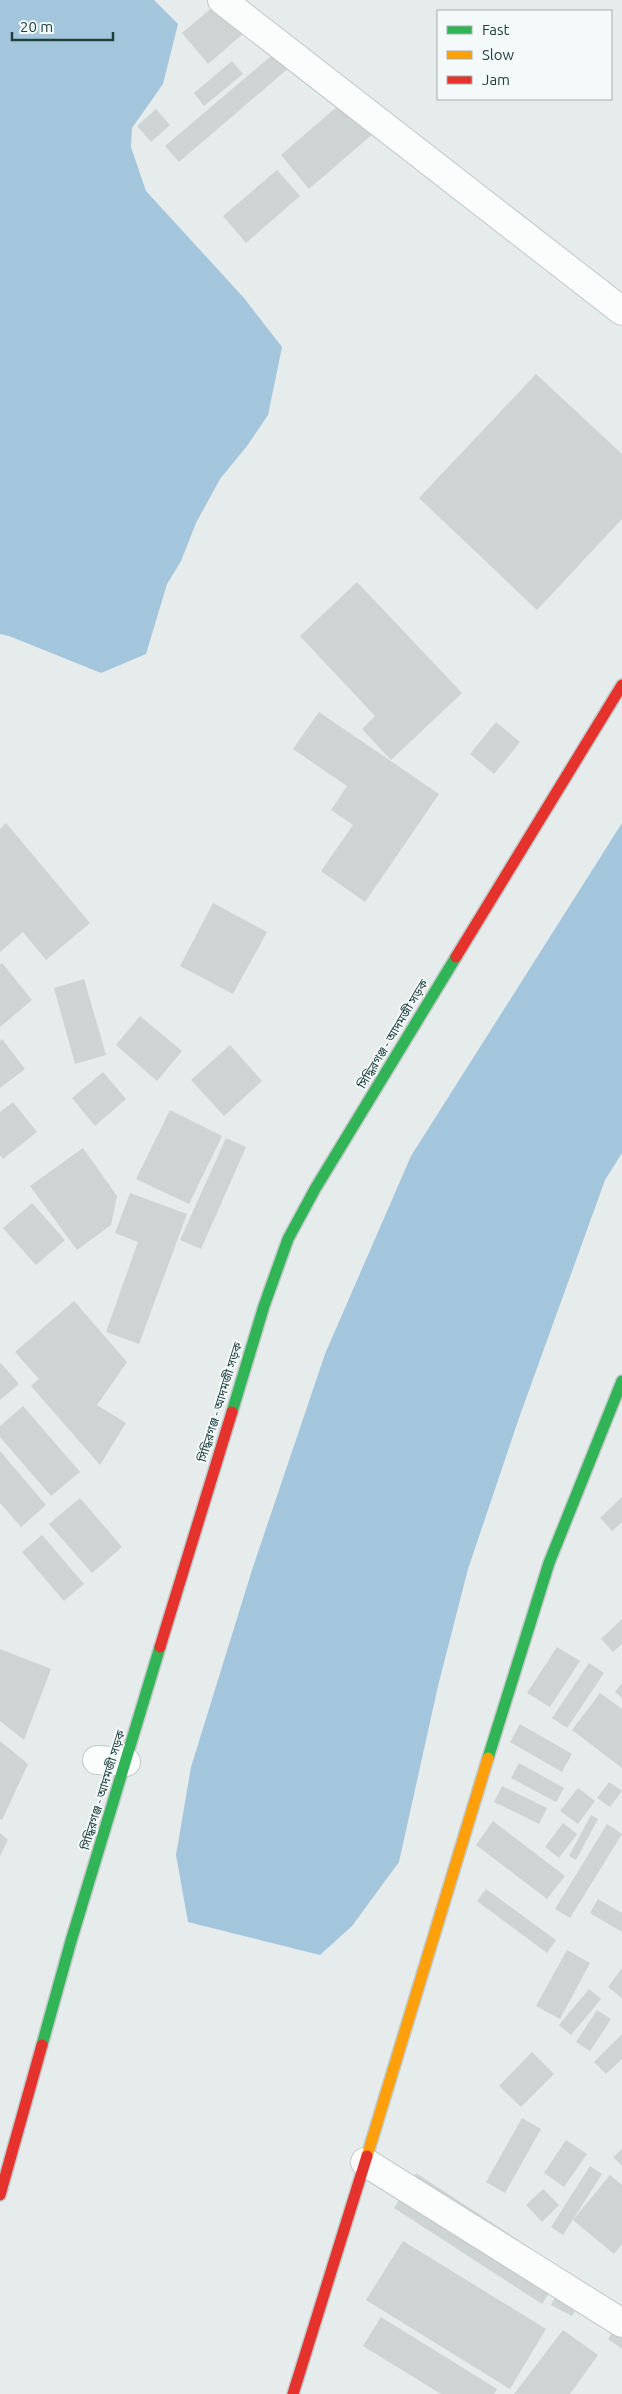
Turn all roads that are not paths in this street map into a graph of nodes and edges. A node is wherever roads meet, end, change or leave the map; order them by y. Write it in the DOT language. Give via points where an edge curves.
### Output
graph roads {
  1 [pos="222,0"];
  2 [pos="622,311"];
  3 [pos="622,685"];
  4 [pos="622,1381"];
  5 [pos="96,1760"];
  6 [pos="126,1762"];
  7 [pos="365,2162"];
  8 [pos="0,2195"];
  9 [pos="622,2323"];
  10 [pos="293,2394"];
  1 -- 2 [label="street"];
  3 -- 6 [label="main road, সিদ্ধিরগঞ্জ - আদমজী সড়ক" via="288,1239 264,1306"];
  4 -- 7 [label="main road" via="550,1563"];
  5 -- 6 [label="street"];
  6 -- 8 [label="main road, সিদ্ধিরগঞ্জ - আদমজী সড়ক" via="71,1941"];
  7 -- 9 [label="street"];
  7 -- 10 [label="main road"];
}
